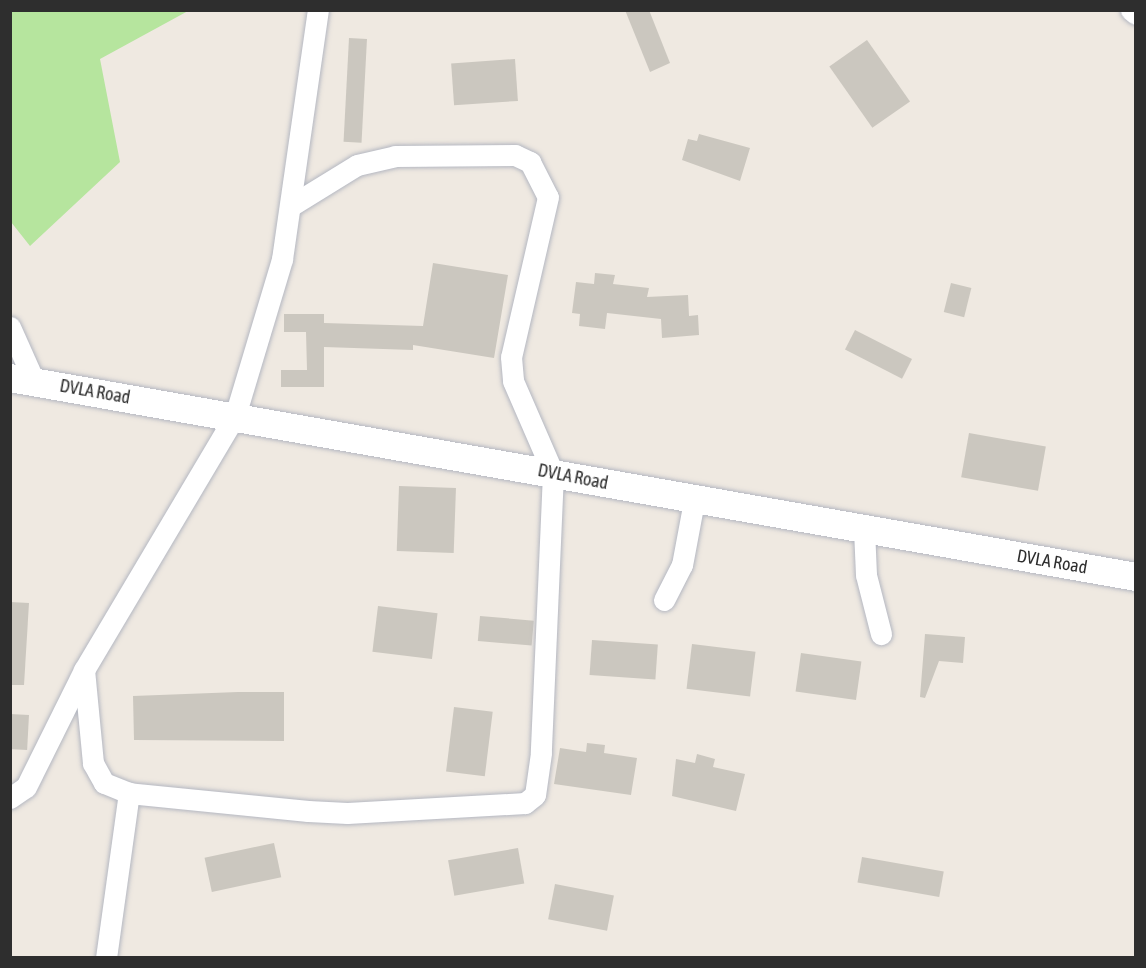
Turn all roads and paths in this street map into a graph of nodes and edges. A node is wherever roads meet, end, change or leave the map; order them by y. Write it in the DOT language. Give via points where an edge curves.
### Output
graph roads {
  1 [pos="318,10"];
  2 [pos="1131,10"];
  3 [pos="1136,14"];
  4 [pos="292,205"];
  5 [pos="10,327"];
  6 [pos="22,380"];
  7 [pos="235,416"];
  8 [pos="553,473"];
  9 [pos="694,501"];
  10 [pos="864,529"];
  11 [pos="1136,577"];
  12 [pos="664,600"];
  13 [pos="881,634"];
  14 [pos="84,670"];
  15 [pos="129,793"];
  16 [pos="10,798"];
  17 [pos="106,957"];
  1 -- 4 [label="street"];
  2 -- 3 [label="street"];
  4 -- 7 [label="street" via="282,259"];
  4 -- 8 [label="street" via="357,165 395,156 514,155 530,162 548,197 547,214 511,357 513,381"];
  5 -- 6 [label="street"];
  6 -- 7 [label="street, DVLA Road"];
  7 -- 8 [label="street, DVLA Road"];
  7 -- 14 [label="street"];
  8 -- 9 [label="street, DVLA Road"];
  8 -- 15 [label="street" via="541,753 535,795 525,803 347,813"];
  9 -- 10 [label="street, DVLA Road"];
  9 -- 12 [label="street" via="682,565"];
  10 -- 11 [label="street, DVLA Road"];
  10 -- 13 [label="street" via="866,575"];
  14 -- 15 [label="street" via="97,776"];
  14 -- 16 [label="street" via="26,787"];
  15 -- 17 [label="street"];
}
